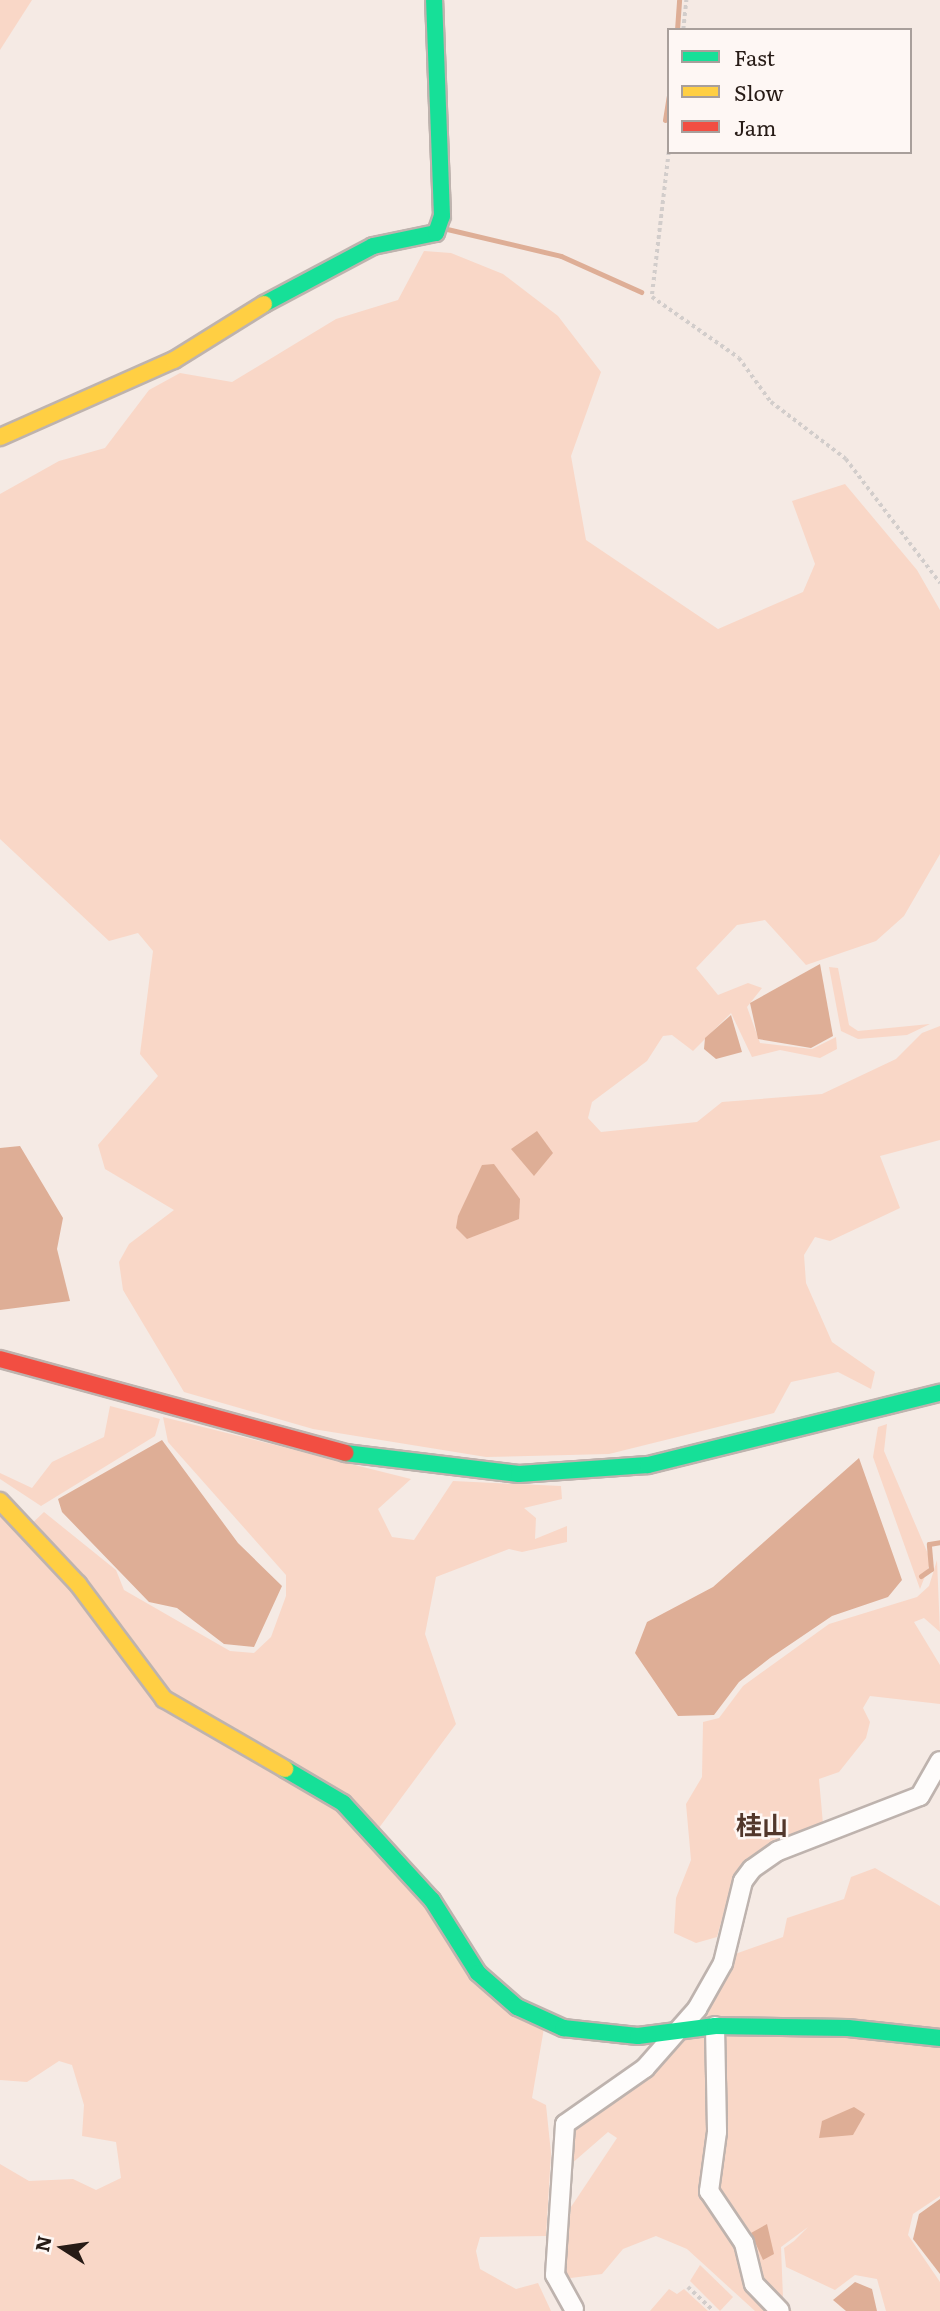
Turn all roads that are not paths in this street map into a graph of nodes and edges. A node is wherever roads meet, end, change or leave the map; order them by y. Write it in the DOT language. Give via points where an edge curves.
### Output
graph roads {
  1 [pos="434,0"];
  2 [pos="0,437"];
  3 [pos="0,1359"];
  4 [pos="940,1393"];
  5 [pos="0,1501"];
  6 [pos="940,1760"];
  7 [pos="715,2026"];
  8 [pos="681,2027"];
  9 [pos="940,2038"];
  10 [pos="574,2309"];
  11 [pos="780,2311"];
  1 -- 2 [label="street" via="442,216 436,233 373,246 323,268 174,360"];
  3 -- 4 [label="street" via="349,1454 498,1474 648,1465"];
  5 -- 8 [label="street" via="78,1584 164,1699 343,1803 432,1900 478,1973 517,2007 563,2028 638,2036"];
  6 -- 8 [label="street" via="920,1796 778,1851 752,1869 743,1881 723,1964"];
  7 -- 8 [label="street"];
  7 -- 9 [label="street" via="848,2028"];
  7 -- 11 [label="street" via="717,2132 709,2191 744,2243 754,2284"];
  8 -- 10 [label="street" via="645,2068 565,2124 555,2274"];
}
